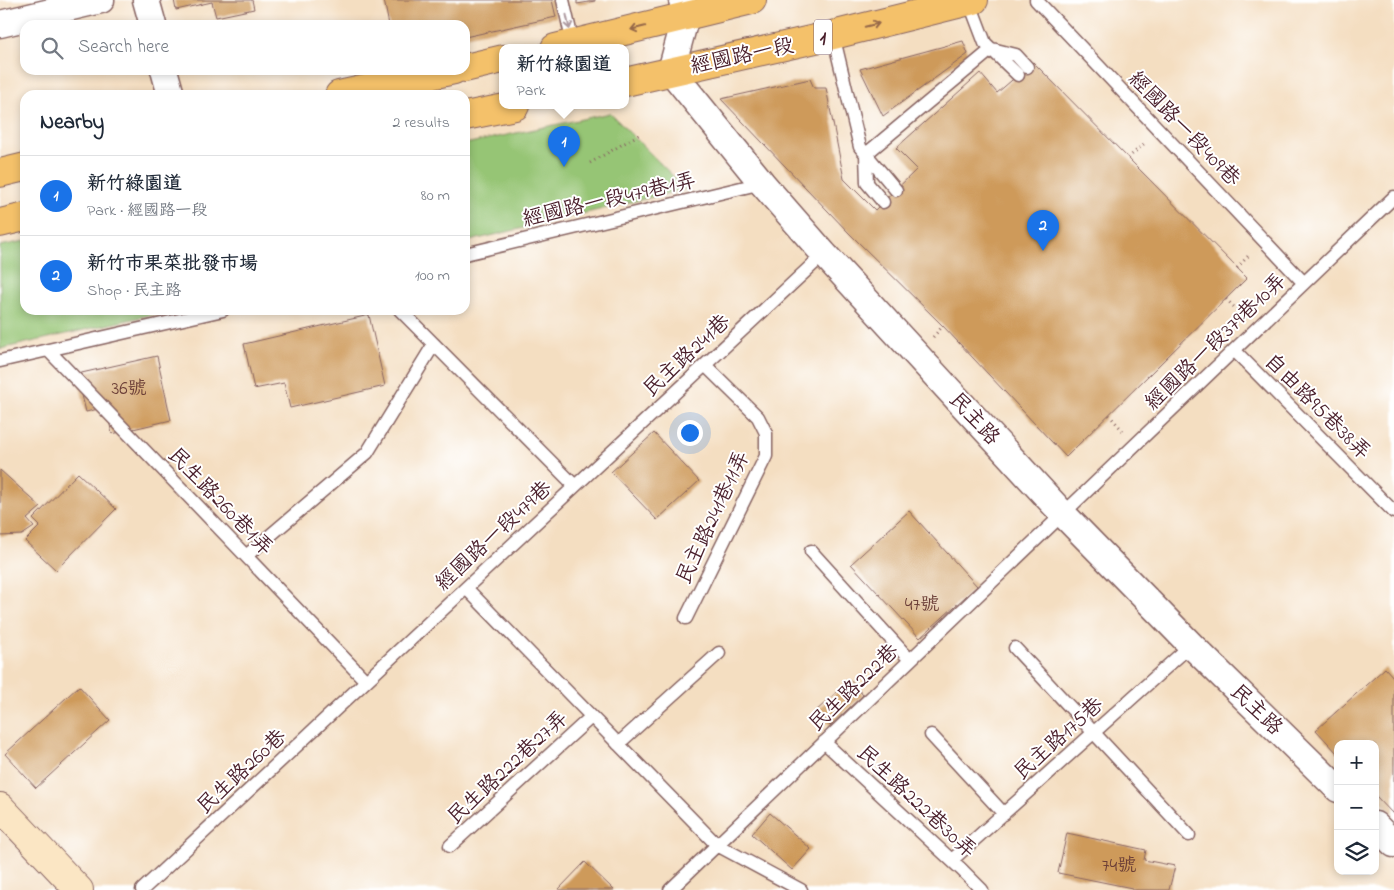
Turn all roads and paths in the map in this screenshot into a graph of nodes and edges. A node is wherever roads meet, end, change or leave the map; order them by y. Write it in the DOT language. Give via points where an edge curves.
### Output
graph roads {
  1 [pos="101,0"];
  2 [pos="146,0"];
  3 [pos="563,0"];
  4 [pos="752,0"];
  5 [pos="1036,0"];
  6 [pos="972,1"];
  7 [pos="684,8"];
  8 [pos="151,20"];
  9 [pos="0,24"];
  10 [pos="833,35"];
  11 [pos="564,44"];
  12 [pos="570,44"];
  13 [pos="992,49"];
  14 [pos="499,61"];
  15 [pos="470,67"];
  16 [pos="671,71"];
  17 [pos="1023,71"];
  18 [pos="165,75"];
  19 [pos="431,75"];
  20 [pos="629,81"];
  21 [pos="170,90"];
  22 [pos="362,90"];
  23 [pos="500,109"];
  24 [pos="470,115"];
  25 [pos="640,134"];
  26 [pos="866,154"];
  27 [pos="590,163"];
  28 [pos="20,168"];
  29 [pos="0,173"];
  30 [pos="762,184"];
  31 [pos="896,190"];
  32 [pos="1394,197"];
  33 [pos="883,202"];
  34 [pos="20,218"];
  35 [pos="0,223"];
  36 [pos="470,253"];
  37 [pos="824,254"];
  38 [pos="1304,283"];
  39 [pos="201,315"];
  40 [pos="405,315"];
  41 [pos="434,344"];
  42 [pos="48,350"];
  43 [pos="1234,350"];
  44 [pos="0,361"];
  45 [pos="705,365"];
  46 [pos="576,486"];
  47 [pos="1394,512"];
  48 [pos="1063,514"];
  49 [pos="811,551"];
  50 [pos="246,556"];
  51 [pos="466,588"];
  52 [pos="686,618"];
  53 [pos="1191,645"];
  54 [pos="1016,648"];
  55 [pos="719,653"];
  56 [pos="910,660"];
  57 [pos="366,681"];
  58 [pos="591,717"];
  59 [pos="1095,732"];
  60 [pos="931,735"];
  61 [pos="824,742"];
  62 [pos="618,744"];
  63 [pos="1334,785"];
  64 [pos="0,807"];
  65 [pos="1004,814"];
  66 [pos="1379,829"];
  67 [pos="1189,835"];
  68 [pos="1394,844"];
  69 [pos="717,845"];
  70 [pos="450,846"];
  71 [pos="952,860"];
  72 [pos="80,890"];
  73 [pos="142,890"];
  74 [pos="670,890"];
  75 [pos="801,890"];
  76 [pos="982,890"];
  1 -- 9 [label="street"];
  2 -- 8 [label="street"];
  3 -- 11 [label="lane, one-way"];
  4 -- 7 [label="main road"];
  5 -- 38 [label="lane, 經國路一段409巷"];
  10 -- 6 [label="main road, 經國路一段 / 1, one-way"];
  6 -- 13 [label="lane" via="985,43"];
  7 -- 12 [label="main road, one-way"];
  7 -- 16 [label="street"];
  10 -- 16 [label="main road, 經國路一段 / 1"];
  10 -- 26 [label="lane" via="860,147"];
  13 -- 17 [label="lane"];
  13 -- 26 [label="lane"];
  14 -- 15 [label="main road"];
  16 -- 20 [label="main road, 經國路一段 / 1"];
  16 -- 30 [label="street, 民主路"];
  18 -- 21 [label="street"];
  19 -- 22 [label="main road"];
  23 -- 24 [label="main road"];
  25 -- 27 [label="path"];
  26 -- 31 [label="lane"];
  26 -- 33 [label="lane" via="866,183"];
  28 -- 29 [label="main road"];
  30 -- 36 [label="lane, 經國路一段479巷1弄"];
  30 -- 37 [label="street, 民主路"];
  32 -- 38 [label="lane, 經國路一段379巷10弄"];
  34 -- 35 [label="main road"];
  37 -- 45 [label="lane, 民主路241巷"];
  37 -- 48 [label="street, 民主路"];
  38 -- 43 [label="lane, 經國路一段379巷10弄"];
  39 -- 42 [label="lane"];
  40 -- 41 [label="lane, 經國路一段479巷"];
  41 -- 46 [label="lane, 經國路一段479巷"];
  41 -- 50 [label="lane" via="367,453"];
  42 -- 44 [label="lane"];
  42 -- 50 [label="lane, 民生路260巷1弄"];
  43 -- 47 [label="lane, 自由路95巷38弄"];
  43 -- 48 [label="lane, 經國路一段379巷10弄"];
  45 -- 46 [label="lane, 民主路241巷"];
  45 -- 52 [label="lane, 民主路241巷11弄" via="758,417 766,434 766,456"];
  46 -- 51 [label="lane, 經國路一段479巷"];
  48 -- 53 [label="street, 民主路"];
  48 -- 56 [label="lane, 民生路222巷"];
  49 -- 56 [label="lane"];
  50 -- 57 [label="lane, 民生路260巷1弄"];
  51 -- 57 [label="lane, 經國路一段479巷"];
  51 -- 58 [label="lane, 民生路222巷27弄"];
  53 -- 59 [label="lane, 民主路175巷"];
  53 -- 63 [label="street, 民主路"];
  54 -- 59 [label="lane"];
  55 -- 62 [label="lane"];
  56 -- 61 [label="lane, 民生路222巷"];
  57 -- 73 [label="lane, 民生路260巷"];
  58 -- 62 [label="lane, 民生路222巷27弄"];
  58 -- 70 [label="lane, 民生路222巷27弄"];
  59 -- 65 [label="lane, 民主路175巷"];
  59 -- 67 [label="lane"];
  60 -- 65 [label="lane"];
  61 -- 69 [label="lane, 民生路222巷"];
  61 -- 71 [label="lane, 民生路222巷30弄"];
  62 -- 69 [label="lane, 民生路222巷27弄"];
  64 -- 72 [label="street"];
  65 -- 71 [label="lane, 民主路175巷"];
  66 -- 68 [label="street"];
  69 -- 74 [label="lane, 民生路222巷"];
  69 -- 75 [label="lane, 民生路222巷27弄"];
  71 -- 76 [label="lane, 民生路222巷30弄"];
}
